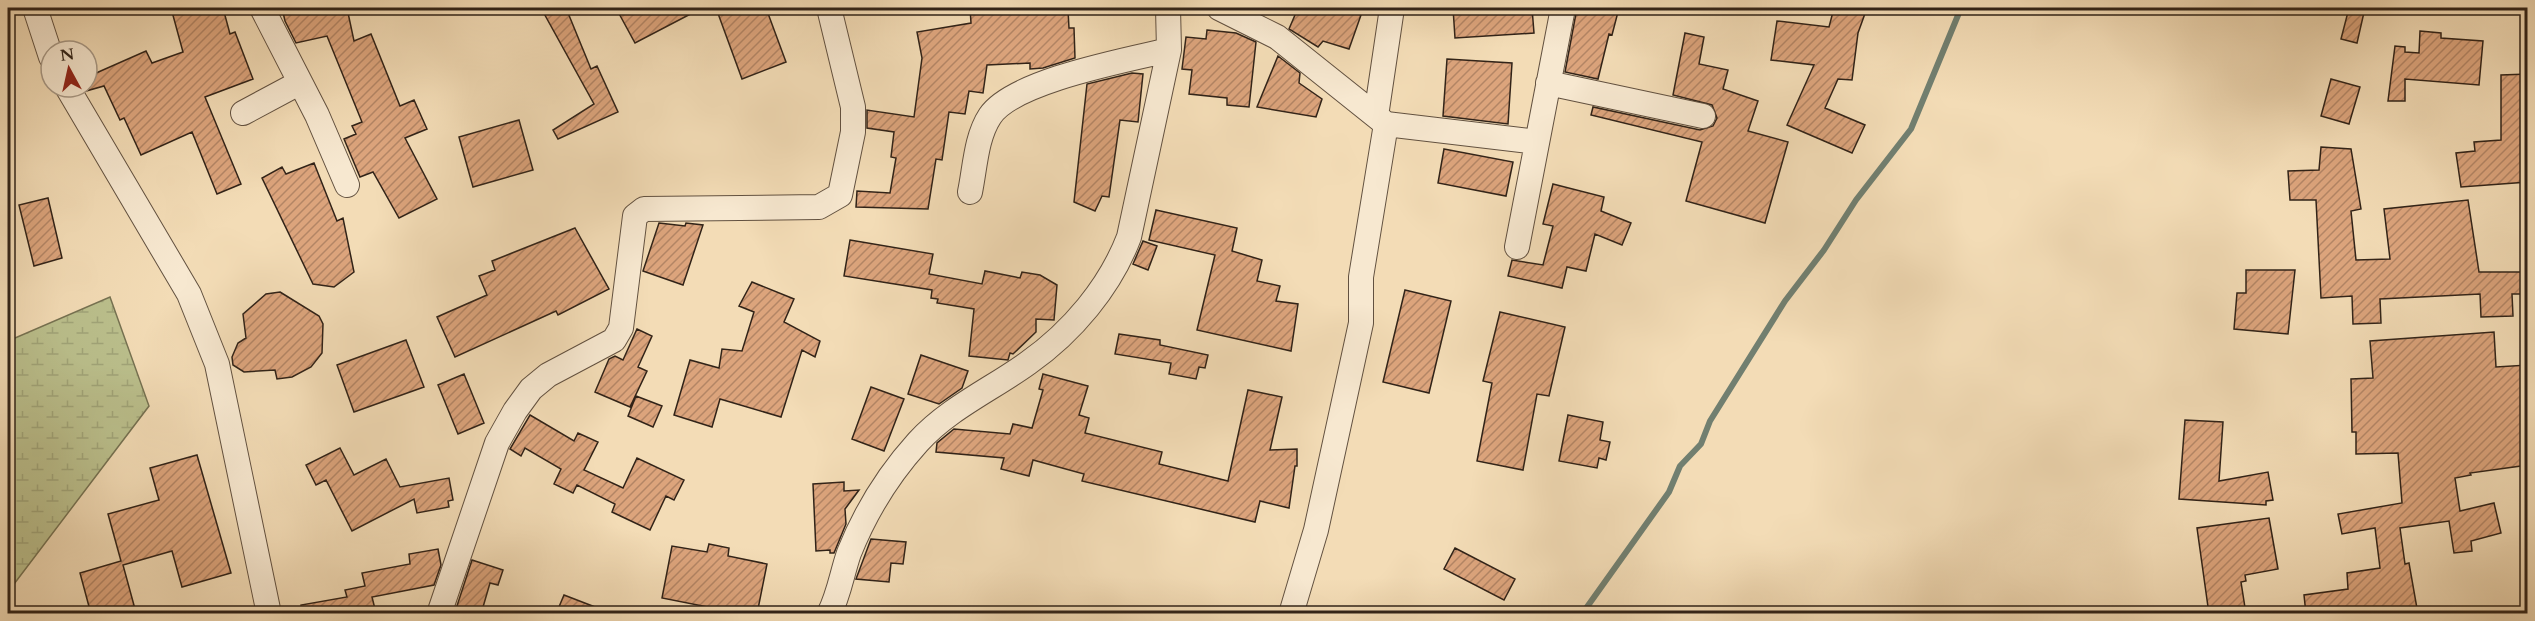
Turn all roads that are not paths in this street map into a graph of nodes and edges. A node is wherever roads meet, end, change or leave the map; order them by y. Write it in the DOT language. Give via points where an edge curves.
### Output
graph roads {
  1 [pos="35,8"];
  2 [pos="262,8"];
  3 [pos="829,8"];
  4 [pos="1168,8"];
  5 [pos="1219,8"];
  6 [pos="1392,8"];
  7 [pos="1563,8"];
  8 [pos="45,39"];
  9 [pos="1169,51"];
  10 [pos="1548,83"];
  11 [pos="299,84"];
  12 [pos="74,99"];
  13 [pos="243,113"];
  14 [pos="1703,116"];
  15 [pos="1381,120"];
  16 [pos="1537,142"];
  17 [pos="347,185"];
  18 [pos="970,192"];
  19 [pos="1517,247"];
  20 [pos="269,614"];
  21 [pos="439,614"];
  22 [pos="829,614"];
  23 [pos="1291,614"];
  1 -- 8 [label="street"];
  2 -- 11 [label="street"];
  3 -- 21 [label="street" via="853,107 853,132 840,195 819,207 644,209 635,216 618,335 548,375 514,411 497,443"];
  4 -- 9 [label="street"];
  5 -- 15 [label="street" via="1277,37"];
  6 -- 15 [label="street"];
  7 -- 10 [label="street"];
  9 -- 18 [label="street" via="1045,83 1006,100 990,115 981,133"];
  9 -- 22 [label="street" via="1129,237 1118,266 1088,308 1030,362 945,417 919,441 889,478 862,524"];
  10 -- 14 [label="street"];
  10 -- 16 [label="street"];
  11 -- 13 [label="street"];
  11 -- 17 [label="street" via="318,115"];
  12 -- 20 [label="street" via="189,294 217,364"];
  15 -- 16 [label="street"];
  15 -- 23 [label="street" via="1361,277 1360,323 1316,530"];
  16 -- 19 [label="street"];
}
